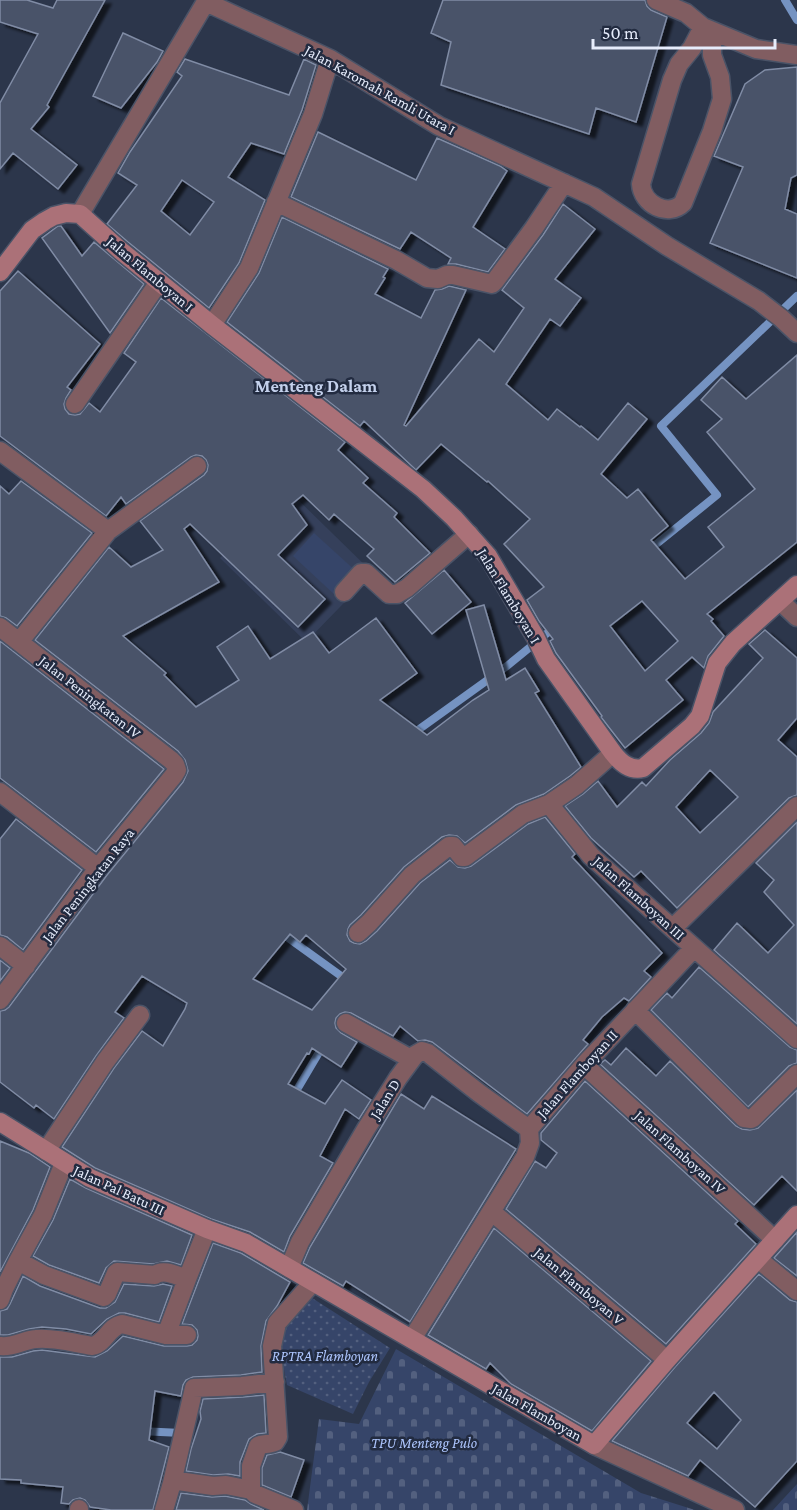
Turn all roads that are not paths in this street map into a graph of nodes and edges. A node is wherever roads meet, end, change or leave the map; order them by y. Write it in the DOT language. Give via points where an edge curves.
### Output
graph roads {
  1 [pos="656,0"];
  2 [pos="708,29"];
  3 [pos="797,55"];
  4 [pos="330,59"];
  5 [pos="564,183"];
  6 [pos="276,202"];
  7 [pos="80,214"];
  8 [pos="0,272"];
  9 [pos="159,282"];
  10 [pos="212,325"];
  11 [pos="792,325"];
  12 [pos="75,404"];
  13 [pos="0,451"];
  14 [pos="197,466"];
  15 [pos="108,531"];
  16 [pos="469,534"];
  17 [pos="797,585"];
  18 [pos="344,592"];
  19 [pos="780,601"];
  20 [pos="797,617"];
  21 [pos="0,627"];
  22 [pos="19,642"];
  23 [pos="613,753"];
  24 [pos="177,770"];
  25 [pos="0,792"];
  26 [pos="549,804"];
  27 [pos="793,816"];
  28 [pos="98,868"];
  29 [pos="673,928"];
  30 [pos="358,933"];
  31 [pos="0,946"];
  32 [pos="694,948"];
  33 [pos="26,966"];
  34 [pos="0,1000"];
  35 [pos="635,1011"];
  36 [pos="140,1015"];
  37 [pos="346,1023"];
  38 [pos="797,1039"];
  39 [pos="411,1059"];
  40 [pos="584,1065"];
  41 [pos="797,1074"];
  42 [pos="0,1122"];
  43 [pos="529,1129"];
  44 [pos="46,1151"];
  45 [pos="64,1163"];
  46 [pos="492,1212"];
  47 [pos="797,1215"];
  48 [pos="214,1232"];
  49 [pos="775,1240"];
  50 [pos="246,1243"];
  51 [pos="758,1259"];
  52 [pos="18,1261"];
  53 [pos="289,1268"];
  54 [pos="188,1279"];
  55 [pos="313,1282"];
  56 [pos="797,1291"];
  57 [pos="0,1300"];
  58 [pos="166,1335"];
  59 [pos="187,1335"];
  60 [pos="412,1339"];
  61 [pos="0,1346"];
  62 [pos="667,1360"];
  63 [pos="275,1382"];
  64 [pos="594,1445"];
  65 [pos="172,1483"];
  66 [pos="251,1490"];
  67 [pos="164,1510"];
  68 [pos="294,1510"];
  69 [pos="735,1510"];
  1 -- 2 [label="street" via="686,13"];
  2 -- 2 [label="street" via="722,99 683,203 675,209 662,208 651,204 641,191 641,184 672,80 679,64"];
  2 -- 3 [label="street" via="756,49"];
  4 -- 5 [label="street, Jalan Karomah Ramli Utara I" via="439,126"];
  4 -- 6 [label="street" via="313,114"];
  4 -- 7 [label="street, Jalan Karomah Ramli Utara I" via="206,3"];
  5 -- 6 [label="street" via="492,284 453,275 427,278"];
  5 -- 11 [label="street, Jalan Karomah Ramli Utara I" via="594,197"];
  6 -- 10 [label="street" via="249,268"];
  7 -- 8 [label="street" via="54,216 32,230"];
  7 -- 9 [label="street, Jalan Flamboyan I"];
  9 -- 10 [label="street, Jalan Flamboyan I"];
  9 -- 12 [label="street"];
  10 -- 16 [label="street, Jalan Flamboyan I" via="423,489"];
  13 -- 15 [label="street"];
  14 -- 15 [label="street"];
  15 -- 22 [label="street"];
  16 -- 18 [label="street" via="397,594 389,594 366,573 361,573"];
  16 -- 23 [label="street, Jalan Flamboyan I" via="488,556 546,659"];
  17 -- 19 [label="street, Jalan Flamboyan I"];
  19 -- 20 [label="street"];
  19 -- 23 [label="street, Jalan Flamboyan I" via="733,643 717,663 700,716 692,726 643,768 626,766"];
  21 -- 22 [label="street, Jalan Peningkatan IV"];
  22 -- 24 [label="street, Jalan Peningkatan IV" via="171,760"];
  23 -- 26 [label="street"];
  24 -- 28 [label="street, Jalan Peningkatan Raya"];
  25 -- 28 [label="street"];
  26 -- 29 [label="street, Jalan Flamboyan III" via="591,856"];
  26 -- 30 [label="street" via="523,814 465,857 449,846 412,875"];
  27 -- 29 [label="street"];
  28 -- 33 [label="street, Jalan Peningkatan Raya"];
  29 -- 32 [label="street, Jalan Flamboyan III"];
  31 -- 33 [label="street"];
  32 -- 35 [label="street, Jalan Flamboyan II"];
  32 -- 38 [label="street, Jalan Flamboyan III"];
  33 -- 34 [label="street, Jalan Peningkatan Raya"];
  35 -- 40 [label="street, Jalan Flamboyan II"];
  35 -- 41 [label="street" via="744,1118 753,1118"];
  36 -- 44 [label="street"];
  37 -- 39 [label="street"];
  39 -- 43 [label="street" via="418,1052 428,1053"];
  39 -- 53 [label="street, Jalan D" via="300,1242"];
  40 -- 43 [label="street, Jalan Flamboyan II"];
  40 -- 49 [label="street, Jalan Flamboyan IV"];
  42 -- 44 [label="street, Jalan Pal Batu III"];
  43 -- 46 [label="street, Jalan Flamboyan II" via="525,1157"];
  44 -- 45 [label="street, Jalan Pal Batu III"];
  45 -- 48 [label="street, Jalan Pal Batu III"];
  45 -- 52 [label="street" via="43,1215"];
  46 -- 60 [label="street, Jalan Flamboyan II"];
  46 -- 62 [label="street, Jalan Flamboyan V"];
  47 -- 49 [label="street, Jalan Flamboyan"];
  48 -- 50 [label="street, Jalan Pal Batu III"];
  48 -- 54 [label="street"];
  49 -- 51 [label="street, Jalan Flamboyan"];
  50 -- 53 [label="street, Jalan Flamboyan"];
  51 -- 56 [label="street"];
  51 -- 62 [label="street, Jalan Flamboyan"];
  52 -- 54 [label="street" via="104,1297 117,1272 164,1272"];
  52 -- 57 [label="street"];
  53 -- 55 [label="street, Jalan Flamboyan"];
  54 -- 58 [label="street"];
  55 -- 60 [label="street, Jalan Flamboyan"];
  55 -- 63 [label="street" via="278,1323 272,1346"];
  58 -- 59 [label="street"];
  58 -- 61 [label="street" via="117,1324 100,1344 92,1346 39,1338"];
  60 -- 64 [label="street, Jalan Flamboyan"];
  62 -- 64 [label="street, Jalan Flamboyan"];
  63 -- 65 [label="street" via="194,1388"];
  63 -- 66 [label="street" via="278,1437 275,1442 258,1446 251,1466"];
  64 -- 69 [label="street"];
  65 -- 66 [label="street"];
  65 -- 67 [label="street"];
  66 -- 68 [label="street"];
}
